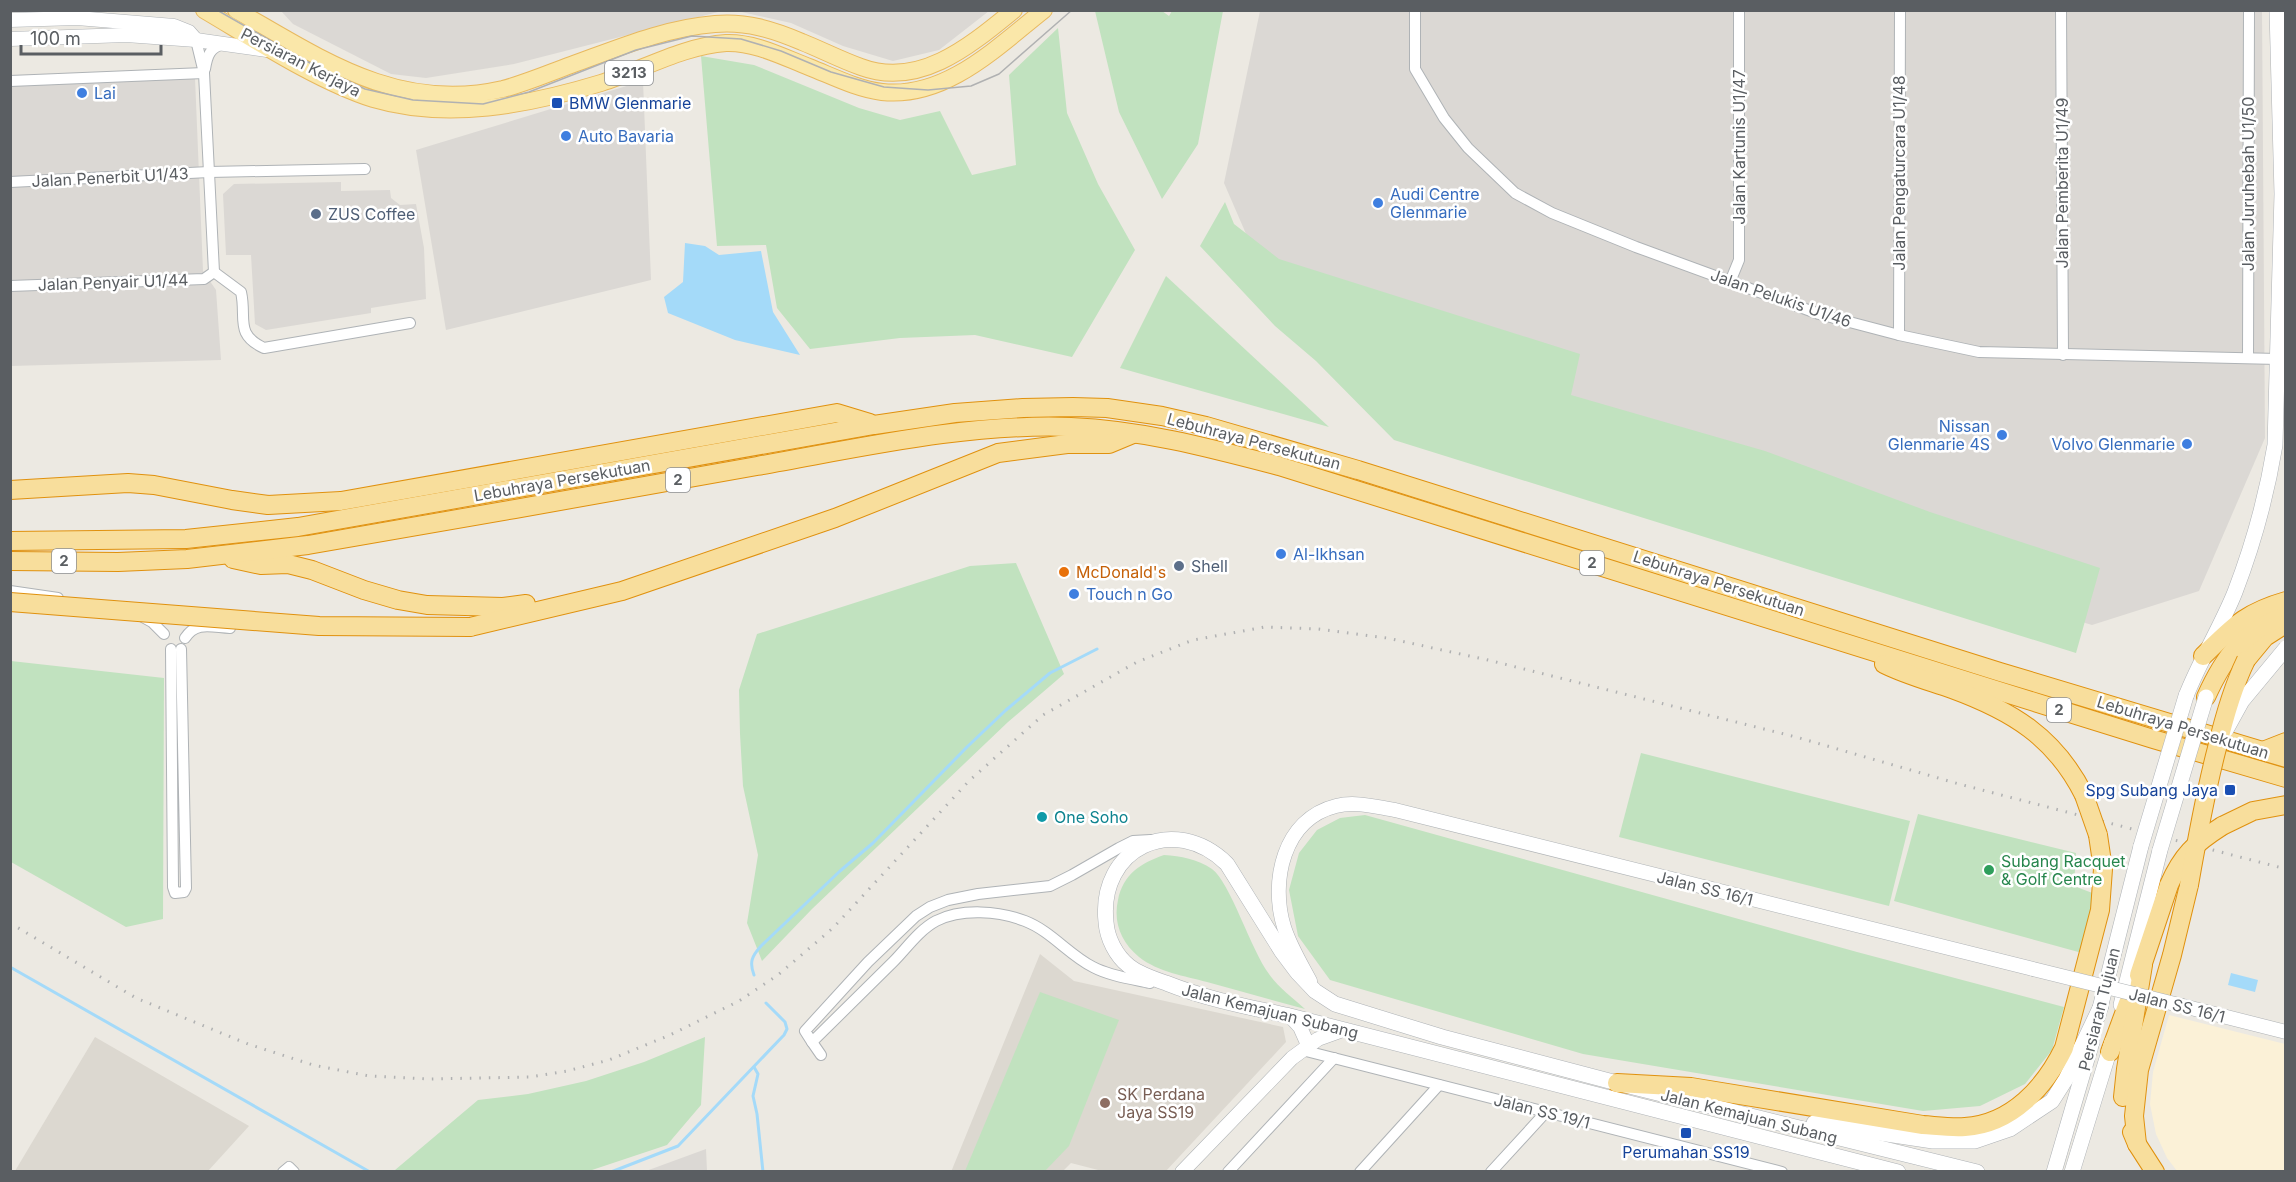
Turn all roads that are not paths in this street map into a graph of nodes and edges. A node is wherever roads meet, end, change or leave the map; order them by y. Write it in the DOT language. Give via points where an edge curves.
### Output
graph roads {
  1 [pos="204,10"];
  2 [pos="236,10"];
  3 [pos="1014,10"];
  4 [pos="1044,10"];
  5 [pos="1415,10"];
  6 [pos="1739,10"];
  7 [pos="1900,10"];
  8 [pos="2061,10"];
  9 [pos="2248,10"];
  10 [pos="2278,10"];
  11 [pos="2286,18"];
  12 [pos="10,20"];
  13 [pos="10,39"];
  14 [pos="196,40"];
  15 [pos="224,44"];
  16 [pos="2286,45"];
  17 [pos="275,51"];
  18 [pos="2278,61"];
  19 [pos="204,73"];
  20 [pos="10,81"];
  21 [pos="365,169"];
  22 [pos="209,172"];
  23 [pos="10,182"];
  24 [pos="214,272"];
  25 [pos="1730,282"];
  26 [pos="10,286"];
  27 [pos="410,323"];
  28 [pos="1899,335"];
  29 [pos="2063,355"];
  30 [pos="2248,358"];
  31 [pos="2278,359"];
  32 [pos="874,424"];
  33 [pos="1135,433"];
  34 [pos="10,490"];
  35 [pos="10,541"];
  36 [pos="224,556"];
  37 [pos="10,561"];
  38 [pos="10,591"];
  39 [pos="622,591"];
  40 [pos="2286,601"];
  41 [pos="10,602"];
  42 [pos="2286,615"];
  43 [pos="503,619"];
  44 [pos="2286,624"];
  45 [pos="164,634"];
  46 [pos="1834,639"];
  47 [pos="179,645"];
  48 [pos="2286,648"];
  49 [pos="2203,656"];
  50 [pos="2206,697"];
  51 [pos="2286,742"];
  52 [pos="2218,743"];
  53 [pos="2263,751"];
  54 [pos="2286,758"];
  55 [pos="2286,778"];
  56 [pos="2286,805"];
  57 [pos="1163,841"];
  58 [pos="868,962"];
  59 [pos="2143,965"];
  60 [pos="880,974"];
  61 [pos="1316,990"];
  62 [pos="1194,994"];
  63 [pos="2101,1006"];
  64 [pos="1290,1016"];
  65 [pos="1343,1030"];
  66 [pos="2286,1032"];
  67 [pos="812,1042"];
  68 [pos="1305,1047"];
  69 [pos="2109,1052"];
  70 [pos="820,1055"];
  71 [pos="1334,1058"];
  72 [pos="1617,1083"];
  73 [pos="1439,1085"];
  74 [pos="1711,1107"];
  75 [pos="1546,1112"];
  76 [pos="2136,1144"];
  77 [pos="283,1172"];
  78 [pos="294,1172"];
  79 [pos="1182,1172"];
  80 [pos="1228,1172"];
  81 [pos="1360,1172"];
  82 [pos="1491,1172"];
  83 [pos="1782,1172"];
  84 [pos="1898,1172"];
  85 [pos="1977,1172"];
  86 [pos="2054,1172"];
  87 [pos="2072,1172"];
  88 [pos="2155,1172"];
  1 -- 17 [label="main road, Persiaran Kerjaya / 3213"];
  2 -- 3 [label="main road, Persiaran Kerjaya / 3213" via="370,81 414,92 466,94 504,88 664,32 715,24 745,23 776,31 861,68 889,74 922,69 967,48"];
  4 -- 17 [label="main road, Persiaran Kerjaya / 3213" via="950,79 902,93 880,92 751,45 729,43 671,57 601,83 516,103 472,110 418,108 373,99"];
  5 -- 25 [label="street, Jalan Pelukis U1/46" via="1415,69 1444,118 1508,188 1552,213"];
  6 -- 25 [label="street, Jalan Kartunis U1/47" via="1739,260"];
  7 -- 28 [label="street, Jalan Pengaturcara U1/48"];
  8 -- 29 [label="street, Jalan Pemberita U1/49"];
  9 -- 30 [label="street, Jalan Juruhebah U1/50"];
  10 -- 11 [label="main road"];
  10 -- 18 [label="main road, Persiaran Tujuan"];
  12 -- 14 [label="street" via="78,18 174,26"];
  13 -- 14 [label="street" via="126,35"];
  14 -- 15 [label="street"];
  14 -- 19 [label="street"];
  15 -- 17 [label="street"];
  15 -- 19 [label="street" via="210,51"];
  16 -- 18 [label="main road"];
  18 -- 31 [label="main road, Persiaran Tujuan" via="2282,194"];
  19 -- 20 [label="street"];
  19 -- 22 [label="street"];
  21 -- 22 [label="street, Jalan Penerbit U1/43"];
  22 -- 23 [label="street, Jalan Penerbit U1/43"];
  22 -- 24 [label="street"];
  24 -- 26 [label="street, Jalan Penyair U1/44" via="204,279"];
  24 -- 27 [label="street" via="241,292 245,333 251,342 264,348"];
  25 -- 28 [label="street, Jalan Pelukis U1/46" via="1819,314"];
  28 -- 29 [label="street, Jalan Pelukis U1/46" via="1979,352"];
  29 -- 30 [label="street, Jalan Pelukis U1/46"];
  30 -- 31 [label="street, Jalan Pelukis U1/46"];
  31 -- 49 [label="main road, Persiaran Tujuan" via="2271,473 2235,591"];
  32 -- 34 [label="highway" via="837,413 341,501 268,505 154,484 128,483"];
  32 -- 35 [label="highway, Lebuhraya Persekutuan / 2" via="298,527 186,539"];
  32 -- 53 [label="highway, Lebuhraya Persekutuan / 2" via="955,413 1073,407 1107,408 1206,426 1347,466"];
  33 -- 36 [label="highway, Lebuhraya Persekutuan / 2" via="1068,427 1019,428 907,440 309,545"];
  33 -- 39 [label="highway" via="1109,444 1067,444 998,453 835,518"];
  33 -- 46 [label="highway, Lebuhraya Persekutuan / 2" via="1279,466"];
  36 -- 37 [label="highway, Lebuhraya Persekutuan / 2" via="118,562"];
  36 -- 39 [label="highway" via="261,566 288,564 364,590 427,605 503,607"];
  38 -- 45 [label="street" via="138,614"];
  39 -- 43 [label="highway"];
  40 -- 49 [label="highway" via="2239,621"];
  41 -- 43 [label="highway, bridge" via="318,626 470,627"];
  42 -- 50 [label="highway" via="2255,630 2235,648 2221,664"];
  43 -- 47 [label="street" via="491,628 429,634 198,626"];
  44 -- 52 [label="highway, bridge" via="2265,637 2246,660"];
  46 -- 55 [label="highway, Lebuhraya Persekutuan / 2"];
  46 -- 72 [label="highway, bridge" via="1905,675 1992,704 2047,741 2073,774 2098,835 2103,869 2100,910 2064,1048 2035,1093 2001,1117 1976,1126 1943,1126 1691,1088"];
  47 -- 47 [label="street" via="186,888 178,894 173,887"];
  48 -- 52 [label="main road, bridge" via="2242,701"];
  49 -- 63 [label="main road, Persiaran Tujuan, bridge" via="2186,696 2141,846"];
  50 -- 69 [label="main road, Persiaran Tujuan, bridge" via="2160,850"];
  51 -- 53 [label="highway"];
  52 -- 76 [label="highway, bridge" via="2184,910 2139,1070 2134,1116"];
  53 -- 54 [label="highway, Lebuhraya Persekutuan / 2"];
  56 -- 59 [label="highway, bridge" via="2253,812 2222,826 2188,851 2169,885"];
  57 -- 58 [label="street" via="1133,842 1050,886 978,894 930,907"];
  57 -- 61 [label="main road, Jalan Kemajuan Subang" via="1181,840 1217,854 1282,952"];
  57 -- 62 [label="main road, Jalan Kemajuan Subang" via="1139,848 1113,873 1106,892 1107,928 1113,945 1129,966"];
  58 -- 60 [label="street"];
  58 -- 67 [label="street" via="807,1027 806,1035"];
  59 -- 69 [label="highway"];
  59 -- 76 [label="highway" via="2124,1088 2124,1110"];
  60 -- 62 [label="street" via="935,922 974,912 1025,921 1094,968"];
  60 -- 67 [label="street"];
  61 -- 66 [label="street, Jalan SS 16/1, bridge" via="1285,928 1278,886 1281,869 1293,836 1302,824 1336,806 1361,804"];
  61 -- 72 [label="main road, Jalan Kemajuan Subang" via="1335,1004 1366,1015"];
  62 -- 64 [label="main road, Jalan Kemajuan Subang"];
  63 -- 74 [label="main road" via="2052,1101 2010,1129 1976,1141 1933,1141"];
  63 -- 86 [label="main road, Persiaran Tujuan"];
  64 -- 65 [label="main road, Jalan Kemajuan Subang"];
  64 -- 68 [label="street" via="1300,1026"];
  65 -- 68 [label="street"];
  65 -- 84 [label="main road, Jalan Kemajuan Subang"];
  67 -- 70 [label="street"];
  68 -- 71 [label="street, Jalan SS 19/1"];
  68 -- 79 [label="street"];
  69 -- 87 [label="main road, Persiaran Tujuan"];
  71 -- 73 [label="street, Jalan SS 19/1"];
  71 -- 80 [label="street"];
  72 -- 74 [label="main road, Jalan Kemajuan Subang"];
  73 -- 75 [label="street, Jalan SS 19/1"];
  73 -- 81 [label="street"];
  74 -- 85 [label="main road, Jalan Kemajuan Subang"];
  75 -- 82 [label="street"];
  75 -- 83 [label="street, Jalan SS 19/1"];
  76 -- 88 [label="highway"];
  77 -- 78 [label="street" via="289,1167"];
}
